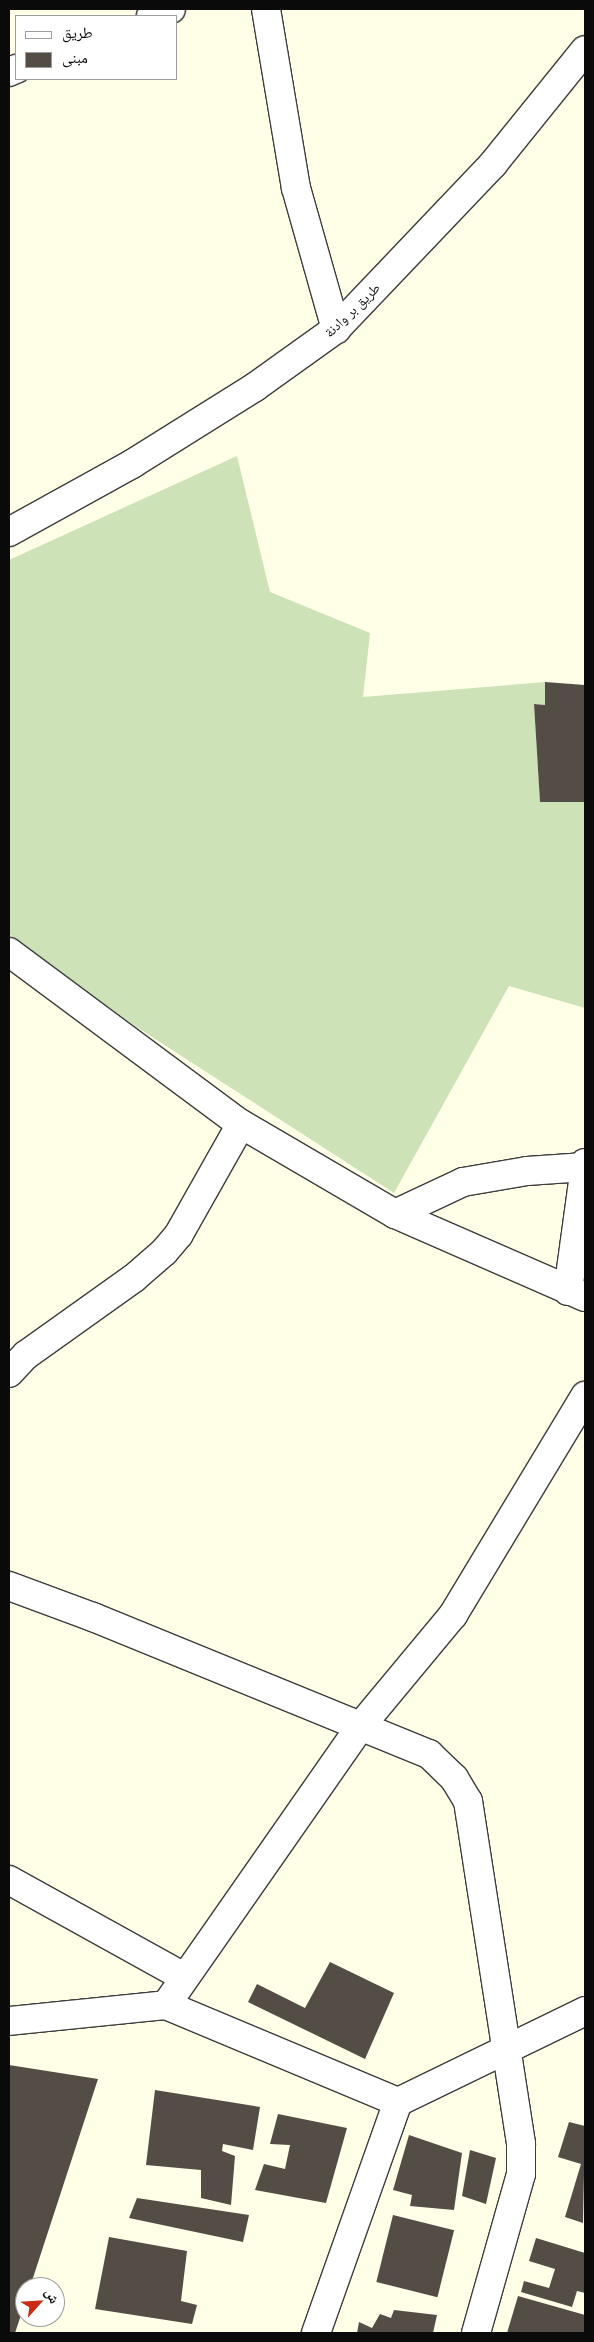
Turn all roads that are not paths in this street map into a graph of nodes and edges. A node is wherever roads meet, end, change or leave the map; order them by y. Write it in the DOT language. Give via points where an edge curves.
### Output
graph roads {
  1 [pos="171,9"];
  2 [pos="266,9"];
  3 [pos="154,15"];
  4 [pos="585,50"];
  5 [pos="336,329"];
  6 [pos="9,532"];
  7 [pos="9,952"];
  8 [pos="241,1124"];
  9 [pos="585,1165"];
  10 [pos="395,1214"];
  11 [pos="576,1294"];
  12 [pos="9,1374"];
  13 [pos="585,1396"];
  14 [pos="9,1586"];
  15 [pos="360,1727"];
  16 [pos="9,1880"];
  17 [pos="184,1977"];
  18 [pos="166,2005"];
  19 [pos="585,2011"];
  20 [pos="9,2021"];
  21 [pos="504,2049"];
  22 [pos="398,2102"];
  23 [pos="316,2333"];
  24 [pos="476,2333"];
  1 -- 3 [label="street"];
  2 -- 5 [label="street" via="296,188"];
  4 -- 5 [label="street, طريق بر وادنة" via="493,164"];
  5 -- 6 [label="street, طريق بر وادنة" via="255,387 132,464"];
  7 -- 8 [label="street"];
  8 -- 10 [label="street"];
  8 -- 12 [label="street" via="179,1234 164,1252 134,1278 26,1355"];
  9 -- 10 [label="street" via="463,1182"];
  9 -- 11 [label="street"];
  10 -- 11 [label="street"];
  13 -- 15 [label="street" via="453,1615"];
  14 -- 15 [label="street" via="93,1617"];
  15 -- 17 [label="street"];
  15 -- 21 [label="street" via="429,1754 454,1778 468,1801"];
  16 -- 17 [label="street"];
  17 -- 18 [label="street"];
  18 -- 20 [label="street"];
  18 -- 22 [label="street"];
  19 -- 21 [label="street"];
  21 -- 22 [label="street"];
  21 -- 24 [label="street" via="521,2144 521,2174"];
  22 -- 23 [label="street"];
}
